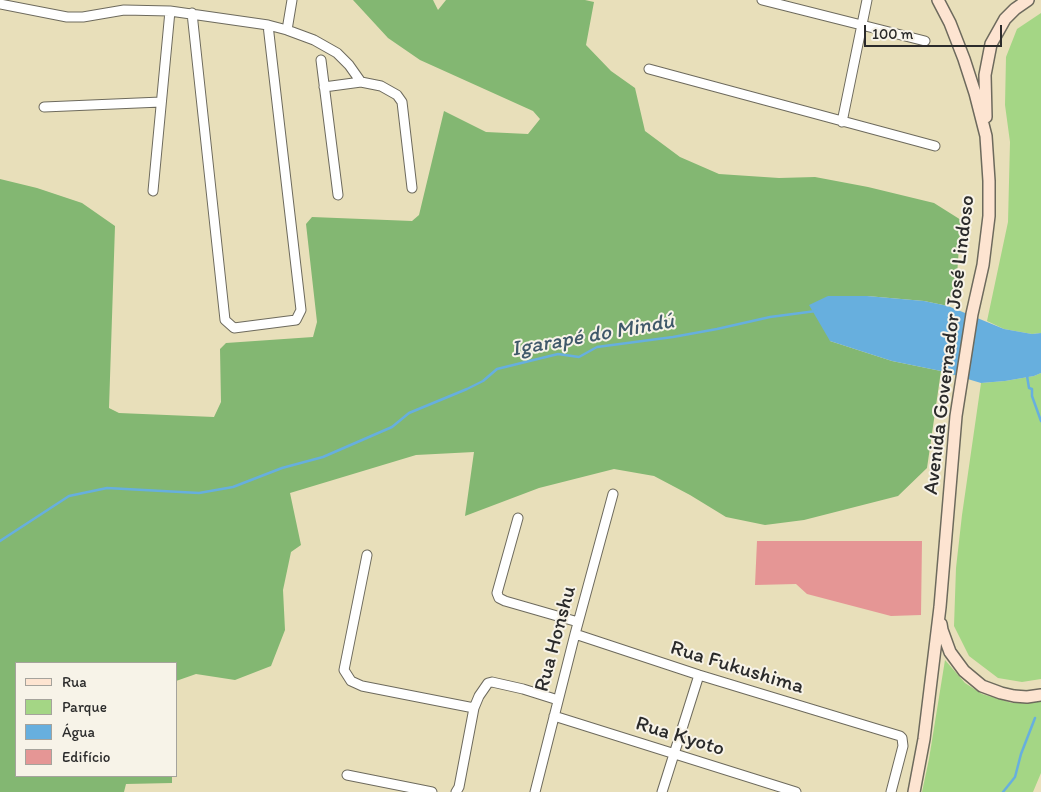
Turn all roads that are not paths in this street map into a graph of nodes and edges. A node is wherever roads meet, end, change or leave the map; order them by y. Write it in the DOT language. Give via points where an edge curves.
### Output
graph roads {
  1 [pos="292,0"];
  2 [pos="762,0"];
  3 [pos="867,0"];
  4 [pos="938,0"];
  5 [pos="1028,0"];
  6 [pos="0,4"];
  7 [pos="170,11"];
  8 [pos="192,13"];
  9 [pos="268,25"];
  10 [pos="862,25"];
  11 [pos="287,30"];
  12 [pos="925,41"];
  13 [pos="321,60"];
  14 [pos="649,69"];
  15 [pos="361,82"];
  16 [pos="324,87"];
  17 [pos="161,102"];
  18 [pos="44,107"];
  19 [pos="842,122"];
  20 [pos="986,136"];
  21 [pos="935,146"];
  22 [pos="412,188"];
  23 [pos="153,191"];
  24 [pos="338,195"];
  25 [pos="613,494"];
  26 [pos="518,518"];
  27 [pos="367,555"];
  28 [pos="940,607"];
  29 [pos="578,622"];
  30 [pos="575,634"];
  31 [pos="698,675"];
  32 [pos="1041,695"];
  33 [pos="558,700"];
  34 [pos="474,708"];
  35 [pos="554,716"];
  36 [pos="675,753"];
  37 [pos="347,776"];
  38 [pos="432,792"];
  39 [pos="456,792"];
  40 [pos="535,792"];
  41 [pos="662,792"];
  42 [pos="796,792"];
  43 [pos="891,792"];
  44 [pos="914,792"];
  1 -- 11 [label="street"];
  2 -- 10 [label="street"];
  3 -- 10 [label="street"];
  4 -- 20 [label="main road, Avenida Governador José Lindoso" via="964,59"];
  5 -- 20 [label="main road" via="1005,19 991,44 985,75"];
  6 -- 7 [label="street" via="67,17 124,10"];
  7 -- 8 [label="street"];
  7 -- 17 [label="street"];
  8 -- 9 [label="street"];
  8 -- 9 [label="street" via="224,320 234,328 296,320 301,310"];
  9 -- 11 [label="street"];
  10 -- 12 [label="street"];
  10 -- 19 [label="street"];
  11 -- 15 [label="street" via="338,53"];
  13 -- 16 [label="street"];
  14 -- 19 [label="street"];
  15 -- 16 [label="street"];
  15 -- 22 [label="street" via="382,86 402,102"];
  16 -- 24 [label="street"];
  17 -- 18 [label="street"];
  17 -- 23 [label="street"];
  19 -- 21 [label="street"];
  20 -- 28 [label="main road, Avenida Governador José Lindoso" via="989,216 956,416"];
  25 -- 29 [label="street, Rua Honshu"];
  26 -- 29 [label="street" via="497,593 499,598"];
  27 -- 34 [label="street" via="344,670 351,681 362,686"];
  28 -- 32 [label="main road" via="942,630 950,652 964,671 982,686 1001,693 1027,697"];
  28 -- 44 [label="main road, Avenida Governador José Lindoso" via="924,739"];
  29 -- 30 [label="street, Rua Honshu"];
  30 -- 31 [label="street, Rua Fukushima"];
  30 -- 33 [label="street, Rua Honshu"];
  31 -- 36 [label="street"];
  31 -- 43 [label="street, Rua Fukushima" via="900,736 903,746"];
  33 -- 34 [label="street" via="492,682 485,686"];
  33 -- 35 [label="street, Rua Honshu"];
  34 -- 39 [label="street"];
  35 -- 36 [label="street, Rua Kyoto"];
  35 -- 40 [label="street, Rua Honshu"];
  36 -- 41 [label="street"];
  36 -- 42 [label="street, Rua Kyoto"];
  37 -- 38 [label="street"];
}
